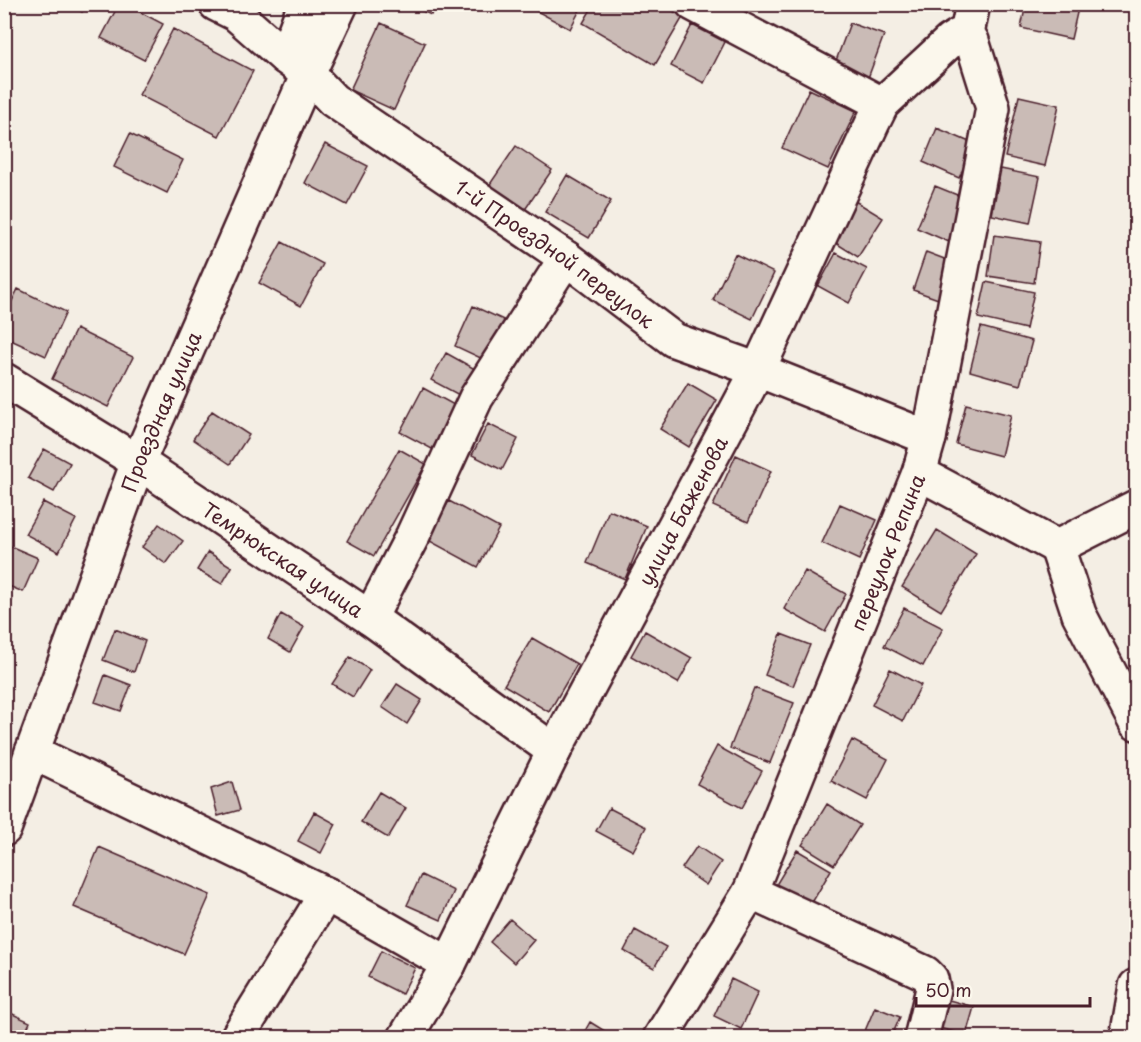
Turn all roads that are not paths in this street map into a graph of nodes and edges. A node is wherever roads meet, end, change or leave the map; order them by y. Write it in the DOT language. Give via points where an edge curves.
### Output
graph roads {
  1 [pos="216,4"];
  2 [pos="305,4"];
  3 [pos="341,4"];
  4 [pos="693,4"];
  5 [pos="970,19"];
  6 [pos="296,66"];
  7 [pos="882,104"];
  8 [pos="566,258"];
  9 [pos="758,370"];
  10 [pos="4,380"];
  11 [pos="929,438"];
  12 [pos="138,462"];
  13 [pos="920,473"];
  14 [pos="1137,507"];
  15 [pos="1057,546"];
  16 [pos="370,618"];
  17 [pos="1137,723"];
  18 [pos="554,751"];
  19 [pos="32,752"];
  20 [pos="4,829"];
  21 [pos="750,892"];
  22 [pos="327,894"];
  23 [pos="449,964"];
  24 [pos="1137,986"];
  25 [pos="237,1038"];
  26 [pos="405,1038"];
  27 [pos="660,1038"];
  28 [pos="921,1038"];
  29 [pos="1127,1038"];
  1 -- 6 [label="street, 1-й Проездной переулок" via="236,14"];
  2 -- 6 [label="street, Проездная улица"];
  3 -- 6 [label="street, Проездная улица"];
  4 -- 7 [label="street"];
  5 -- 7 [label="street, улица Баженова" via="958,36"];
  5 -- 11 [label="street, переулок Репина" via="972,41 993,108"];
  6 -- 8 [label="street, 1-й Проездной переулок" via="333,100"];
  6 -- 12 [label="street, Проездная улица"];
  7 -- 9 [label="street, улица Баженова"];
  8 -- 9 [label="street, 1-й Проездной переулок" via="674,340"];
  8 -- 16 [label="street" via="476,398 414,535"];
  9 -- 11 [label="street, 1-й Проездной переулок"];
  9 -- 18 [label="street, улица Баженова"];
  10 -- 12 [label="street, Темрюкская улица"];
  11 -- 13 [label="street, переулок Репина"];
  12 -- 16 [label="street, Темрюкская улица"];
  12 -- 19 [label="street, Проездная улица"];
  13 -- 15 [label="street"];
  13 -- 21 [label="street, переулок Репина"];
  14 -- 15 [label="street"];
  15 -- 17 [label="street" via="1079,614"];
  16 -- 18 [label="street, Темрюкская улица"];
  18 -- 23 [label="street, улица Баженова"];
  19 -- 20 [label="street, Проездная улица"];
  19 -- 22 [label="street"];
  21 -- 27 [label="street, переулок Репина"];
  21 -- 28 [label="street" via="925,973 932,979 933,989"];
  22 -- 23 [label="street"];
  22 -- 25 [label="street"];
  23 -- 26 [label="street, улица Баженова"];
  24 -- 29 [label="street"];
}
